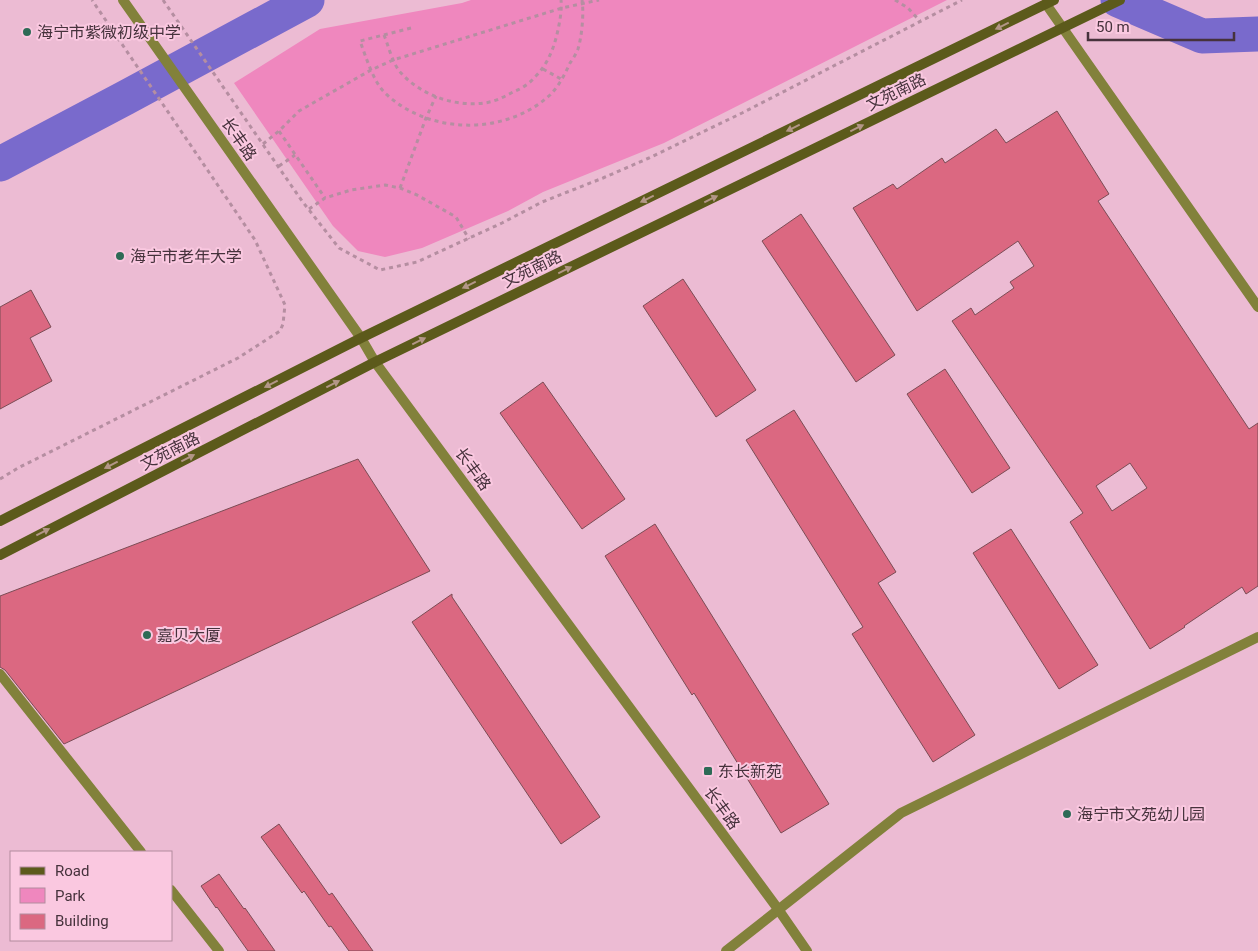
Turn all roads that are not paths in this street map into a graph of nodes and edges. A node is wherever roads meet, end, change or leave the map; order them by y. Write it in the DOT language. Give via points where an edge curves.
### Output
graph roads {
  1 [pos="123,0"];
  2 [pos="1120,0"];
  3 [pos="1050,2"];
  4 [pos="1062,28"];
  5 [pos="1258,307"];
  6 [pos="361,338"];
  7 [pos="375,362"];
  8 [pos="0,521"];
  9 [pos="0,555"];
  10 [pos="1258,636"];
  11 [pos="0,674"];
  12 [pos="140,851"];
  13 [pos="172,891"];
  14 [pos="778,909"];
  15 [pos="219,951"];
  16 [pos="726,951"];
  17 [pos="807,951"];
  1 -- 6 [label="street, 长丰路"];
  2 -- 4 [label="main road, 文苑南路"];
  3 -- 4 [label="street"];
  3 -- 6 [label="main road, 文苑南路, one-way"];
  4 -- 5 [label="street"];
  7 -- 4 [label="main road, 文苑南路, one-way"];
  6 -- 7 [label="street, 长丰路"];
  6 -- 8 [label="main road, 文苑南路, one-way"];
  9 -- 7 [label="main road, 文苑南路, one-way"];
  7 -- 14 [label="street, 长丰路"];
  10 -- 14 [label="street" via="901,813"];
  11 -- 12 [label="street"];
  13 -- 15 [label="street"];
  14 -- 16 [label="street"];
  14 -- 17 [label="street, 长丰路"];
}
